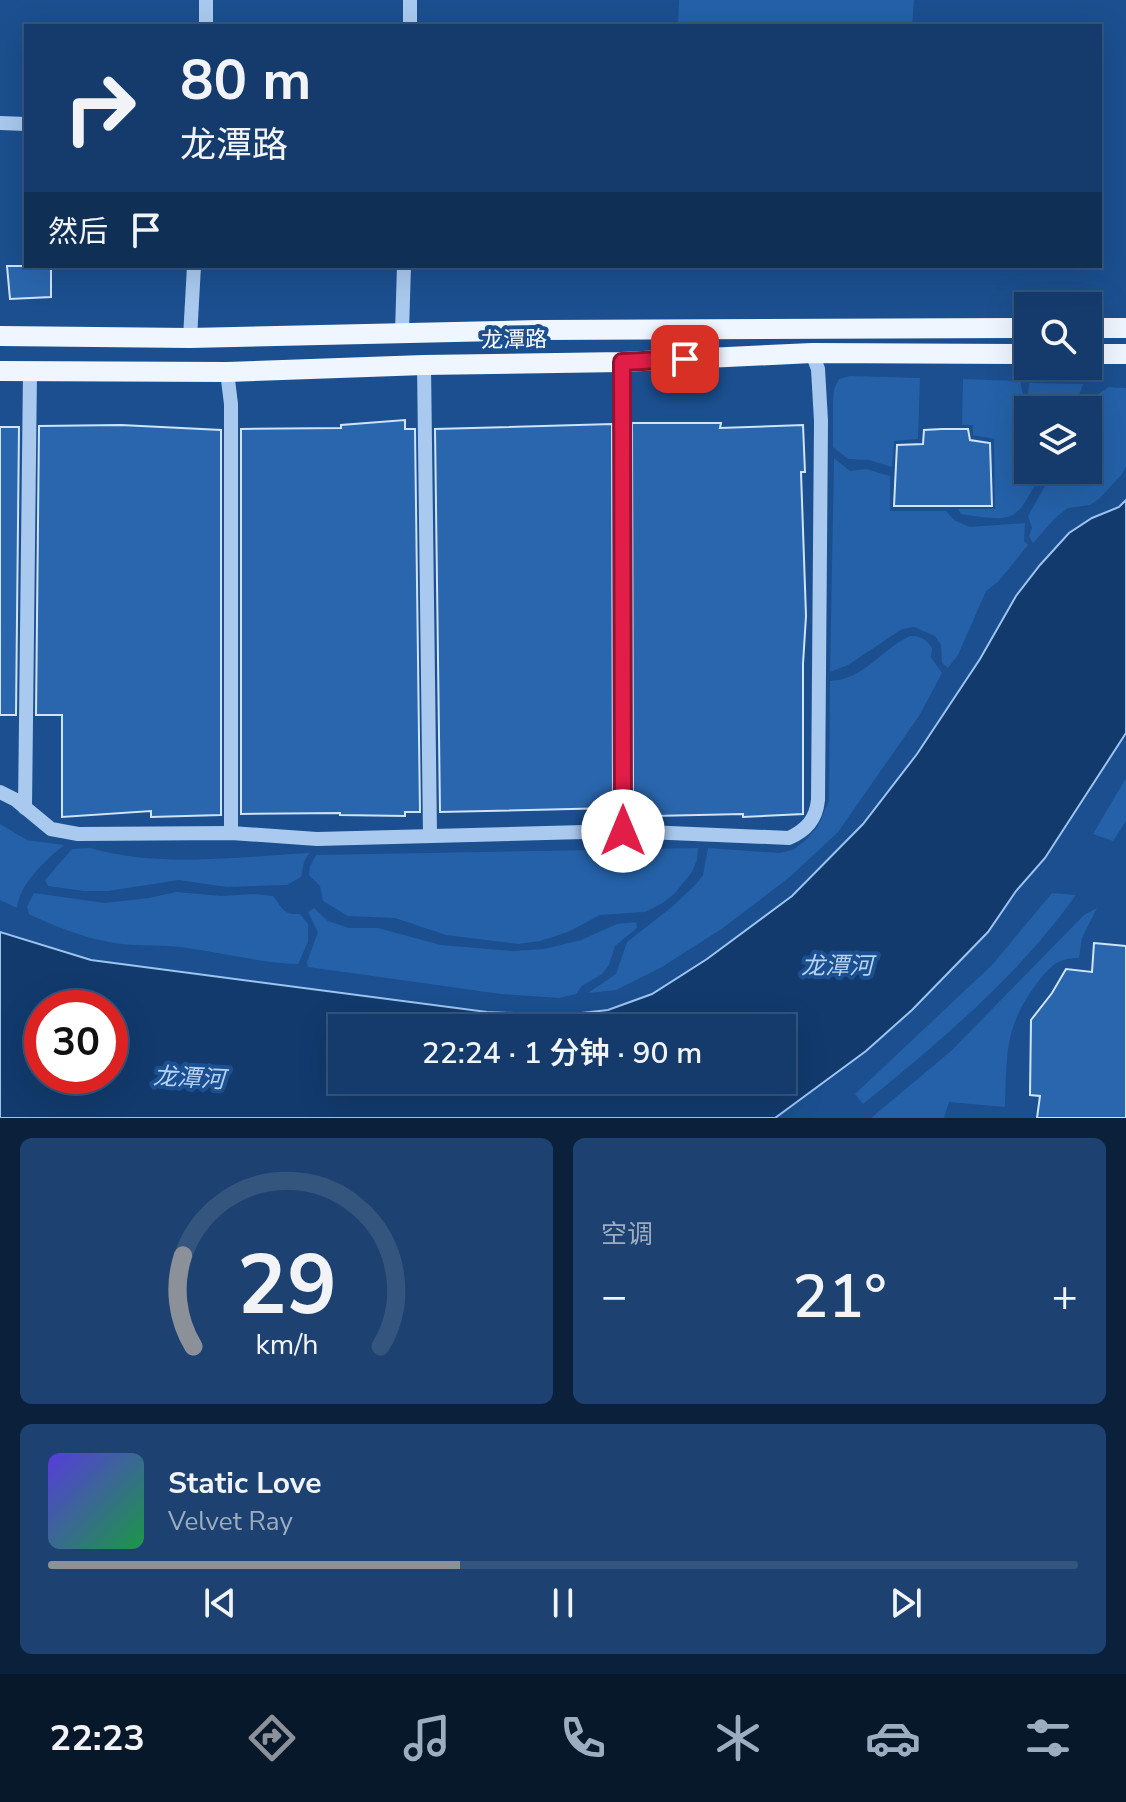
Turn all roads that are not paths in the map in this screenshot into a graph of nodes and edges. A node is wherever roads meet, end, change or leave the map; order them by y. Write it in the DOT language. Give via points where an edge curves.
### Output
graph roads {
  1 [pos="206,0"];
  2 [pos="410,0"];
  3 [pos="206,24"];
  4 [pos="410,24"];
  5 [pos="0,123"];
  6 [pos="24,124"];
  7 [pos="194,268"];
  8 [pos="404,268"];
  9 [pos="1014,328"];
  10 [pos="1102,328"];
  11 [pos="1126,328"];
  12 [pos="402,332"];
  13 [pos="0,336"];
  14 [pos="190,338"];
  15 [pos="812,353"];
  16 [pos="1014,354"];
  17 [pos="1102,354"];
  18 [pos="1126,354"];
  19 [pos="622,362"];
  20 [pos="424,365"];
  21 [pos="0,371"];
  22 [pos="30,371"];
  23 [pos="227,372"];
  24 [pos="0,792"];
  25 [pos="25,808"];
  26 [pos="623,831"];
  27 [pos="231,833"];
  28 [pos="430,835"];
  1 -- 3 [label="street"];
  2 -- 4 [label="street"];
  5 -- 6 [label="street"];
  7 -- 14 [label="street"];
  8 -- 12 [label="street"];
  9 -- 12 [label="main road, 龙潭路"];
  10 -- 11 [label="main road"];
  12 -- 14 [label="main road, 龙潭路"];
  13 -- 14 [label="main road, 龙潭路"];
  15 -- 16 [label="main road, 龙潭路"];
  15 -- 19 [label="main road, 龙潭路"];
  15 -- 26 [label="street" via="821,421 817,812 789,838"];
  17 -- 18 [label="main road"];
  19 -- 20 [label="main road, 龙潭路"];
  19 -- 26 [label="street"];
  20 -- 23 [label="main road, 龙潭路"];
  20 -- 28 [label="street"];
  21 -- 22 [label="main road, 龙潭路"];
  22 -- 23 [label="main road, 龙潭路"];
  22 -- 25 [label="street"];
  23 -- 27 [label="street"];
  24 -- 25 [label="street"];
  25 -- 27 [label="street" via="51,829 78,834"];
  26 -- 28 [label="street"];
  27 -- 28 [label="street" via="317,839"];
}
